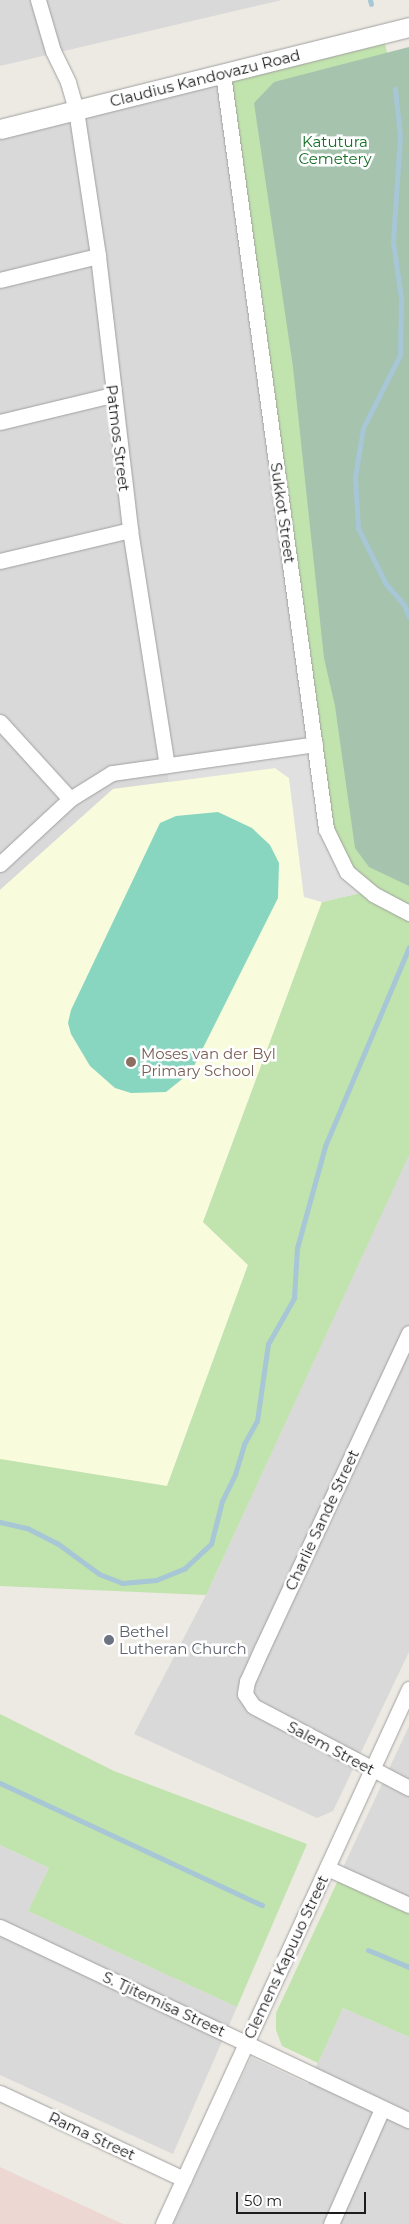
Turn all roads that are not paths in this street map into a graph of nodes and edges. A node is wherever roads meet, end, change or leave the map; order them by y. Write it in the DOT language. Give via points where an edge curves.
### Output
graph roads {
  1 [pos="38,0"];
  2 [pos="409,27"];
  3 [pos="223,74"];
  4 [pos="76,110"];
  5 [pos="0,130"];
  6 [pos="98,256"];
  7 [pos="0,280"];
  8 [pos="112,395"];
  9 [pos="0,422"];
  10 [pos="130,530"];
  11 [pos="0,561"];
  12 [pos="0,722"];
  13 [pos="315,744"];
  14 [pos="167,765"];
  15 [pos="70,799"];
  16 [pos="0,864"];
  17 [pos="409,913"];
  18 [pos="409,1333"];
  19 [pos="409,1690"];
  20 [pos="253,1706"];
  21 [pos="372,1770"];
  22 [pos="409,1788"];
  23 [pos="327,1868"];
  24 [pos="409,1905"];
  25 [pos="0,1927"];
  26 [pos="247,2043"];
  27 [pos="0,2093"];
  28 [pos="382,2109"];
  29 [pos="409,2120"];
  30 [pos="184,2179"];
  31 [pos="163,2224"];
  32 [pos="331,2224"];
  1 -- 4 [label="street, Patmos Street"];
  2 -- 3 [label="street, Claudius Kandovazu Road"];
  3 -- 4 [label="street, Claudius Kandovazu Road"];
  3 -- 13 [label="street, Sukkot Street"];
  4 -- 5 [label="street, Claudius Kandovazu Road"];
  4 -- 6 [label="street, Patmos Street"];
  6 -- 7 [label="street"];
  6 -- 8 [label="street, Patmos Street"];
  8 -- 9 [label="street"];
  8 -- 10 [label="street, Patmos Street"];
  10 -- 11 [label="street"];
  10 -- 14 [label="street, Patmos Street"];
  12 -- 15 [label="street"];
  13 -- 14 [label="street"];
  13 -- 17 [label="street, Sukkot Street" via="321,804 334,850 347,872 369,891"];
  14 -- 15 [label="street" via="112,773"];
  15 -- 16 [label="street"];
  18 -- 20 [label="street, Charlie Sande Street" via="247,1681 245,1694"];
  19 -- 21 [label="street, Clemens Kapuuo Street"];
  20 -- 21 [label="street, Salem Street"];
  21 -- 22 [label="street, Salem Street"];
  21 -- 23 [label="street, Clemens Kapuuo Street"];
  23 -- 24 [label="street"];
  23 -- 26 [label="street, Clemens Kapuuo Street"];
  25 -- 26 [label="street, S. Tjitemisa Street"];
  26 -- 28 [label="street, S. Tjitemisa Street"];
  26 -- 30 [label="street, Clemens Kapuuo Street"];
  27 -- 30 [label="street, Rama Street"];
  28 -- 29 [label="street, S. Tjitemisa Street"];
  28 -- 32 [label="street"];
  30 -- 31 [label="street, Clemens Kapuuo Street"];
}
